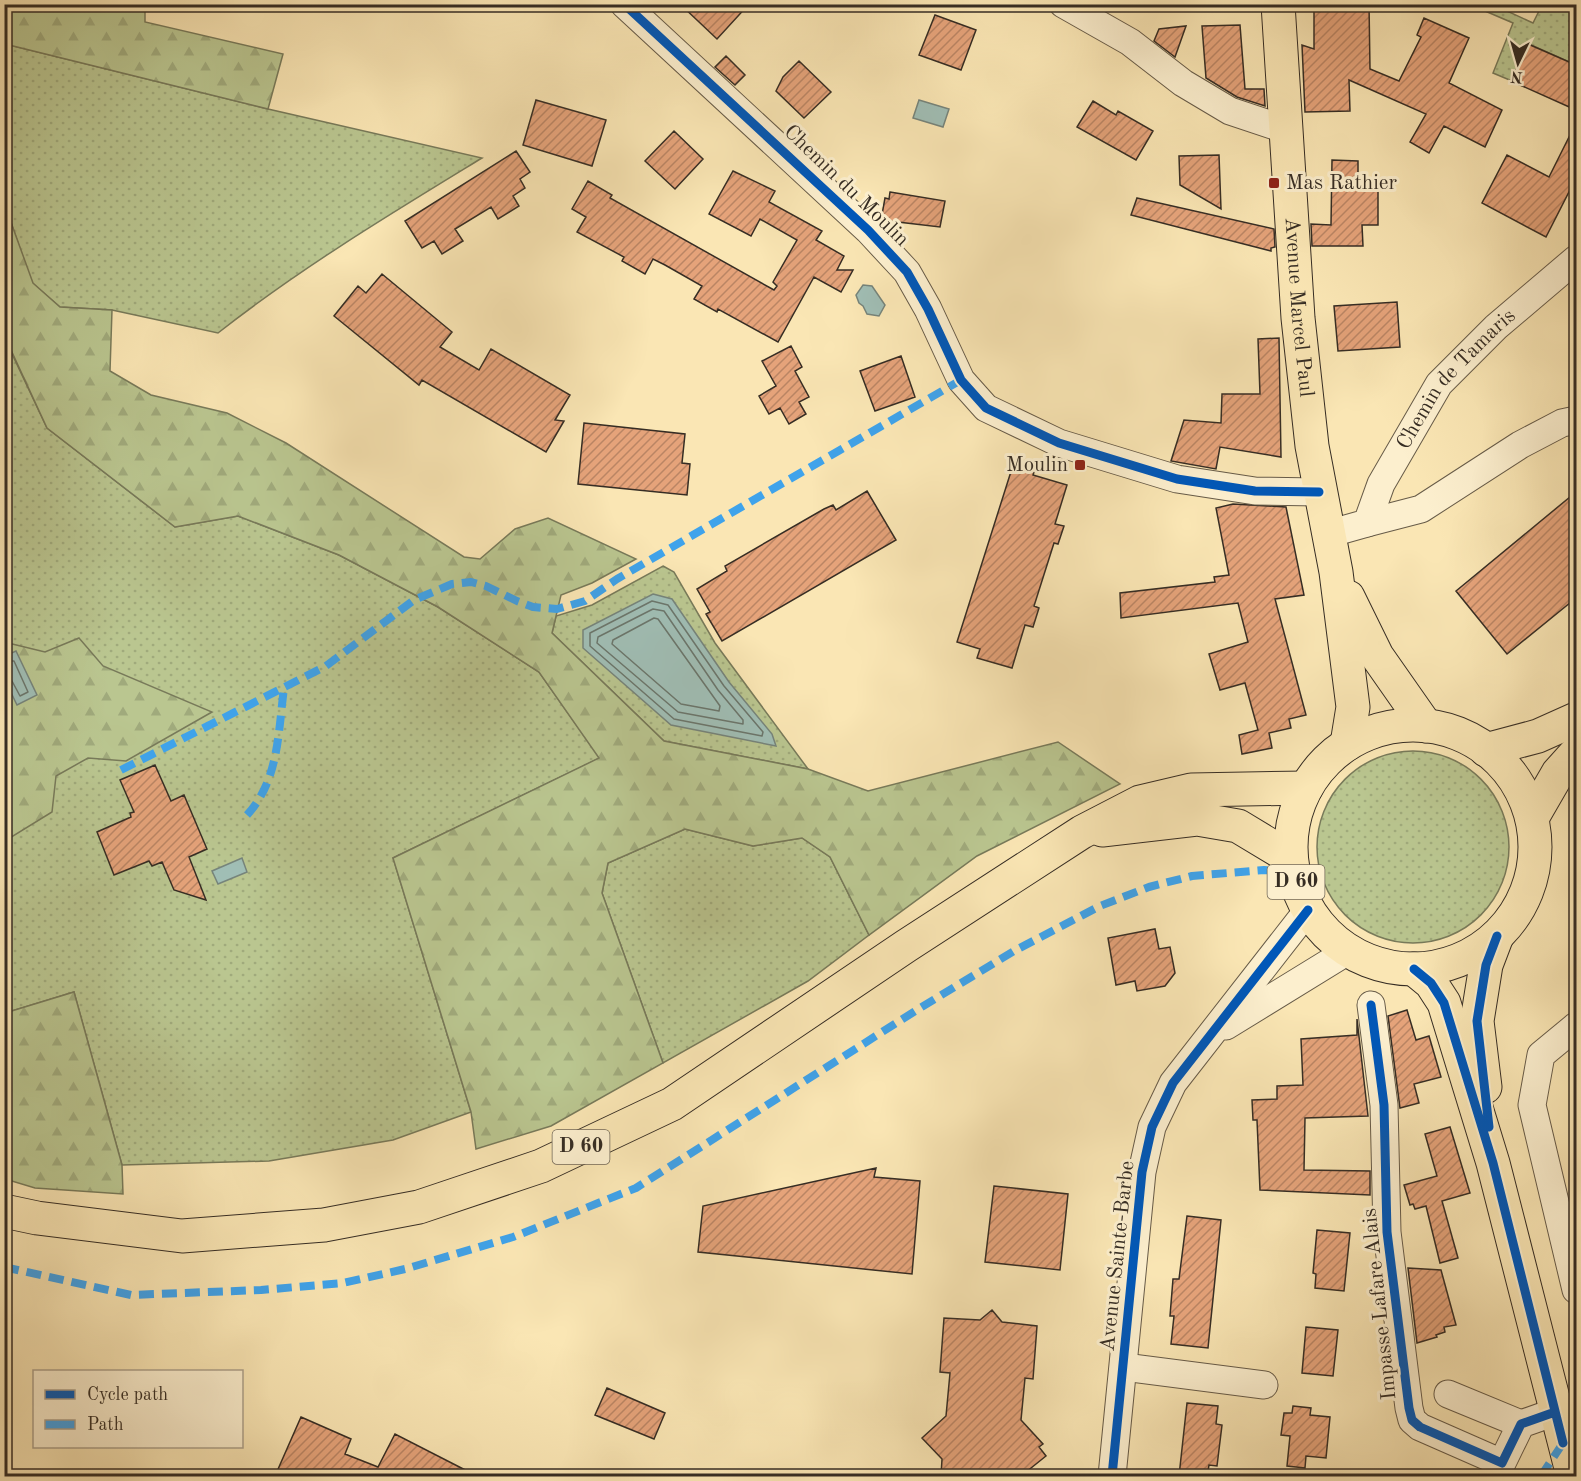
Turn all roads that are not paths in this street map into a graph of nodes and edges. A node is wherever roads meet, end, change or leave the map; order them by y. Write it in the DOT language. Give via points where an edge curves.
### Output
graph roads {
  1 [pos="624,4"];
  2 [pos="1063,4"];
  3 [pos="1278,4"];
  4 [pos="1284,129"];
  5 [pos="1576,259"];
  6 [pos="1576,420"];
  7 [pos="1319,492"];
  8 [pos="1367,523"];
  9 [pos="1328,534"];
  10 [pos="1336,572"];
  11 [pos="1576,719"];
  12 [pos="1426,726"];
  13 [pos="1347,744"];
  14 [pos="1486,750"];
  15 [pos="1576,753"];
  16 [pos="1306,788"];
  17 [pos="1532,818"];
  18 [pos="1082,832"];
  19 [pos="1291,858"];
  20 [pos="1308,910"];
  21 [pos="1497,936"];
  22 [pos="1348,951"];
  23 [pos="1414,969"];
  24 [pos="1371,1005"];
  25 [pos="1576,1026"];
  26 [pos="1210,1037"];
  27 [pos="1493,1163"];
  28 [pos="4,1211"];
  29 [pos="1576,1290"];
  30 [pos="1124,1367"];
  31 [pos="1264,1385"];
  32 [pos="1448,1394"];
  33 [pos="1555,1412"];
  34 [pos="1521,1424"];
  35 [pos="1112,1476"];
  36 [pos="1573,1476"];
  1 -- 7 [label="street, Chemin du Moulin" via="852,214 907,272 961,380 986,408 1059,443 1177,479 1255,491"];
  2 -- 4 [label="street" via="1130,42 1183,83 1230,111"];
  3 -- 4 [label="main road, Avenue Marcel Paul"];
  4 -- 7 [label="main road, Avenue Marcel Paul" via="1298,318"];
  5 -- 8 [label="street, Chemin de Tamaris" via="1496,327 1439,384 1382,484"];
  6 -- 8 [label="street" via="1520,445 1421,508"];
  7 -- 9 [label="main road, Avenue Marcel Paul"];
  8 -- 9 [label="street"];
  9 -- 10 [label="main road, Avenue Marcel Paul"];
  10 -- 12 [label="main road, Avenue Marcel Paul" via="1377,656"];
  10 -- 13 [label="main road, Avenue Marcel Paul" via="1353,707"];
  11 -- 14 [label="main road" via="1538,736"];
  12 -- 13 [label="main road, D 60" via="1372,732"];
  12 -- 14 [label="main road, D 60" via="1458,734"];
  13 -- 16 [label="main road, D 60" via="1324,764"];
  14 -- 17 [label="main road, D 60" via="1507,768"];
  15 -- 17 [label="main road" via="1558,772"];
  16 -- 18 [label="main road, D 60" via="1191,790 1140,802"];
  16 -- 19 [label="main road, D 60" via="1293,822"];
  17 -- 21 [label="main road, D 60" via="1536,844 1531,878 1514,917"];
  18 -- 19 [label="main road, D 60" via="1197,819 1238,826"];
  18 -- 28 [label="main road, D 60" via="672,1104 541,1166 419,1207 324,1225 182,1236"];
  19 -- 20 [label="main road, D 60"];
  20 -- 22 [label="main road, D 60" via="1325,933"];
  20 -- 26 [label="street, Avenue Sainte-Barbe"];
  21 -- 23 [label="main road, D 60" via="1459,961"];
  21 -- 27 [label="main road" via="1486,965 1478,1021"];
  22 -- 23 [label="main road, D 60" via="1368,961"];
  22 -- 26 [label="street, Avenue Sainte-Barbe"];
  23 -- 27 [label="main road" via="1431,983 1444,1003"];
  24 -- 34 [label="street, Impasse Lafare Alais" via="1384,1105 1387,1232 1412,1420 1502,1463"];
  25 -- 29 [label="street" via="1541,1055 1532,1105"];
  26 -- 30 [label="street, Avenue Sainte-Barbe" via="1173,1083 1152,1126 1142,1172"];
  27 -- 33 [label="main road"];
  30 -- 31 [label="street"];
  30 -- 35 [label="street, Avenue Sainte-Barbe"];
  32 -- 34 [label="street"];
  33 -- 34 [label="street"];
  33 -- 36 [label="main road"];
}
